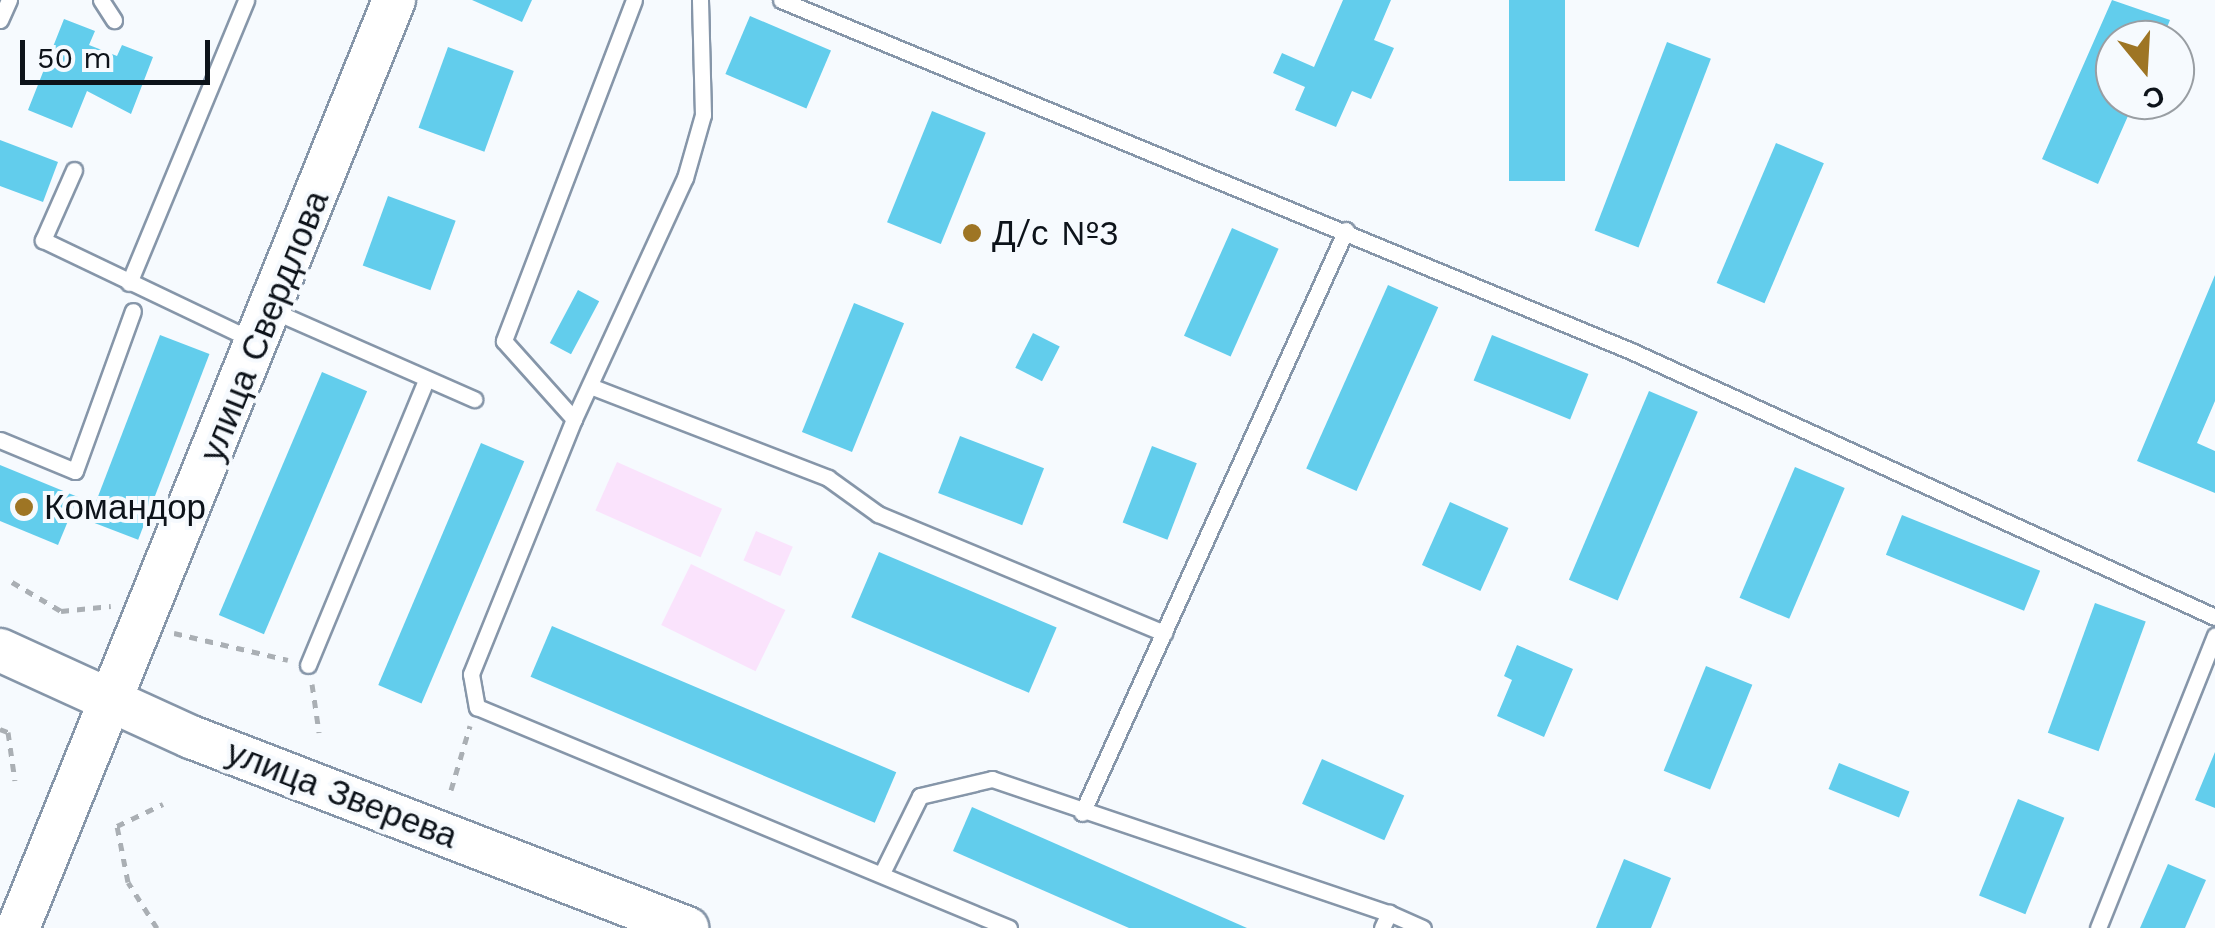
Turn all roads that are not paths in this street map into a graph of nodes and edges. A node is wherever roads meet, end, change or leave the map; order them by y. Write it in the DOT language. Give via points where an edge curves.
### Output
graph roads {
  1 [pos="9,0"];
  2 [pos="101,0"];
  3 [pos="246,0"];
  4 [pos="394,0"];
  5 [pos="634,0"];
  6 [pos="700,0"];
  7 [pos="781,0"];
  8 [pos="0,20"];
  9 [pos="114,20"];
  10 [pos="74,170"];
  11 [pos="1346,230"];
  12 [pos="129,283"];
  13 [pos="133,311"];
  14 [pos="264,327"];
  15 [pos="426,380"];
  16 [pos="590,386"];
  17 [pos="474,399"];
  18 [pos="574,419"];
  19 [pos="0,440"];
  20 [pos="2215,617"];
  21 [pos="1164,632"];
  22 [pos="2215,635"];
  23 [pos="0,650"];
  24 [pos="308,664"];
  25 [pos="111,704"];
  26 [pos="1082,814"];
  27 [pos="882,873"];
  28 [pos="636,916"];
  29 [pos="1386,920"];
  30 [pos="18,928"];
  31 [pos="688,928"];
  32 [pos="1009,928"];
  33 [pos="1423,928"];
  34 [pos="2098,928"];
  1 -- 8 [label="lane"];
  2 -- 9 [label="lane"];
  3 -- 12 [label="lane"];
  4 -- 14 [label="main road, улица Свердлова"];
  5 -- 18 [label="lane" via="504,340"];
  6 -- 16 [label="lane" via="703,116 690,162"];
  7 -- 11 [label="lane"];
  10 -- 12 [label="lane" via="43,240"];
  11 -- 20 [label="lane" via="1630,350"];
  11 -- 21 [label="lane"];
  12 -- 14 [label="lane"];
  13 -- 19 [label="lane" via="74,471"];
  14 -- 15 [label="lane"];
  14 -- 25 [label="main road, улица Свердлова"];
  15 -- 17 [label="lane"];
  15 -- 24 [label="lane"];
  16 -- 18 [label="lane"];
  16 -- 21 [label="lane" via="828,478 878,514"];
  18 -- 27 [label="lane" via="471,674 476,707"];
  21 -- 26 [label="lane"];
  22 -- 34 [label="lane"];
  23 -- 25 [label="main road, улица Зверева"];
  25 -- 28 [label="main road, улица Зверева"];
  25 -- 30 [label="main road, улица Свердлова"];
  26 -- 27 [label="lane" via="992,778 920,796"];
  26 -- 29 [label="lane"];
  27 -- 32 [label="lane"];
  28 -- 31 [label="main road, улица Зверева"];
  29 -- 33 [label="lane"];
}
